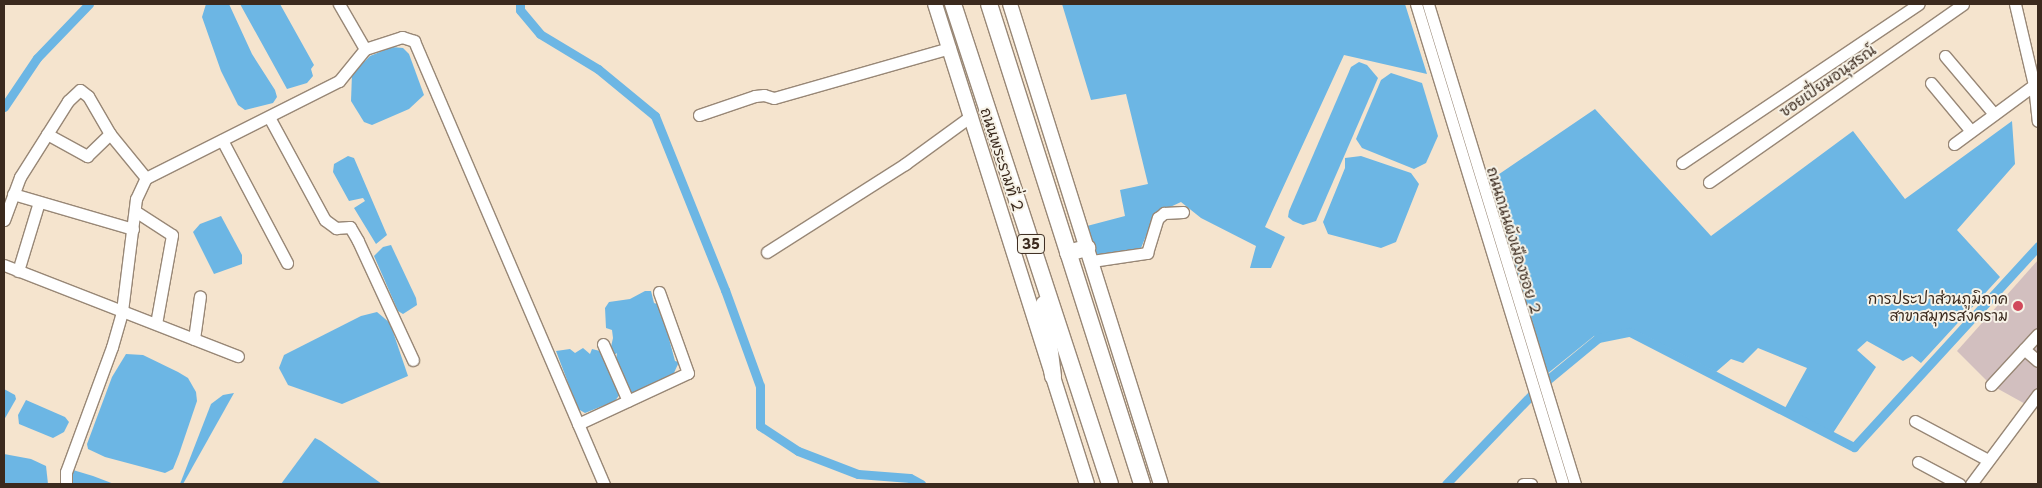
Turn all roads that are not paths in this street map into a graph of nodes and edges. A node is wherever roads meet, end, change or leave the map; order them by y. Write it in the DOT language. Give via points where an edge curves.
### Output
graph roads {
  1 [pos="339,4"];
  2 [pos="935,4"];
  3 [pos="952,4"];
  4 [pos="989,4"];
  5 [pos="1010,4"];
  6 [pos="1416,4"];
  7 [pos="1428,4"];
  8 [pos="1919,4"];
  9 [pos="1963,4"];
  10 [pos="2015,4"];
  11 [pos="950,48"];
  12 [pos="365,50"];
  13 [pos="1945,56"];
  14 [pos="1930,83"];
  15 [pos="2034,85"];
  16 [pos="1994,114"];
  17 [pos="700,115"];
  18 [pos="970,116"];
  19 [pos="269,117"];
  20 [pos="2038,121"];
  21 [pos="1971,131"];
  22 [pos="47,134"];
  23 [pos="110,134"];
  24 [pos="222,140"];
  25 [pos="1954,144"];
  26 [pos="1682,163"];
  27 [pos="146,178"];
  28 [pos="1709,182"];
  29 [pos="13,194"];
  30 [pos="39,202"];
  31 [pos="135,211"];
  32 [pos="1183,212"];
  33 [pos="4,220"];
  34 [pos="133,229"];
  35 [pos="767,252"];
  36 [pos="1068,253"];
  37 [pos="1089,254"];
  38 [pos="287,263"];
  39 [pos="1038,263"];
  40 [pos="4,265"];
  41 [pos="18,271"];
  42 [pos="659,292"];
  43 [pos="200,296"];
  44 [pos="122,310"];
  45 [pos="156,324"];
  46 [pos="2038,334"];
  47 [pos="194,339"];
  48 [pos="603,344"];
  49 [pos="2024,349"];
  50 [pos="238,356"];
  51 [pos="413,360"];
  52 [pos="2038,362"];
  53 [pos="1053,376"];
  54 [pos="1991,385"];
  55 [pos="2038,394"];
  56 [pos="628,401"];
  57 [pos="1915,421"];
  58 [pos="578,424"];
  59 [pos="1988,460"];
  60 [pos="1918,462"];
  61 [pos="66,484"];
  62 [pos="604,484"];
  63 [pos="1087,484"];
  64 [pos="1110,484"];
  65 [pos="1142,484"];
  66 [pos="1161,484"];
  67 [pos="1523,484"];
  68 [pos="1531,484"];
  69 [pos="1563,484"];
  70 [pos="1575,484"];
  71 [pos="1960,484"];
  72 [pos="1971,484"];
  1 -- 12 [label="street"];
  2 -- 11 [label="main road, ถนนพระรามที่ 2 / 35"];
  3 -- 39 [label="highway, ถนนพระรามที่ 2 / 35"];
  4 -- 36 [label="highway, 35"];
  5 -- 37 [label="main road"];
  6 -- 69 [label="street, ถนนถนนผังเมืองซอย 2"];
  7 -- 70 [label="street, ถนนถนนผังเมืองซอย 2"];
  8 -- 26 [label="street"];
  9 -- 28 [label="street, ซอยเปี่ยมอนุสรณ์"];
  10 -- 15 [label="street"];
  11 -- 17 [label="street" via="774,98 755,96"];
  11 -- 18 [label="main road, ถนนพระรามที่ 2 / 35"];
  12 -- 19 [label="street" via="339,81"];
  12 -- 58 [label="street" via="402,37 414,41"];
  13 -- 16 [label="street"];
  14 -- 21 [label="street"];
  15 -- 16 [label="street"];
  15 -- 20 [label="street"];
  16 -- 21 [label="street"];
  18 -- 35 [label="street" via="905,164"];
  18 -- 53 [label="main road, ถนนพระรามที่ 2 / 35"];
  19 -- 24 [label="street"];
  19 -- 51 [label="street" via="325,220 336,228 350,227"];
  21 -- 25 [label="street"];
  22 -- 23 [label="street" via="87,156"];
  22 -- 23 [label="street" via="68,101 80,90 88,96"];
  22 -- 29 [label="street"];
  23 -- 27 [label="street"];
  24 -- 27 [label="street"];
  24 -- 38 [label="street"];
  27 -- 31 [label="street" via="136,199"];
  29 -- 30 [label="street"];
  29 -- 33 [label="street"];
  30 -- 34 [label="street"];
  30 -- 41 [label="street"];
  31 -- 34 [label="street"];
  31 -- 45 [label="street" via="172,234"];
  32 -- 37 [label="street" via="1164,213 1158,218 1147,253"];
  34 -- 44 [label="street"];
  36 -- 37 [label="highway"];
  36 -- 65 [label="highway, 35"];
  37 -- 66 [label="main road"];
  39 -- 53 [label="highway"];
  39 -- 64 [label="highway, ถนนพระรามที่ 2 / 35"];
  40 -- 41 [label="street"];
  41 -- 44 [label="street"];
  42 -- 56 [label="street" via="688,373"];
  43 -- 47 [label="street"];
  44 -- 45 [label="street"];
  44 -- 61 [label="street" via="112,347 66,472"];
  45 -- 47 [label="street"];
  46 -- 49 [label="street"];
  47 -- 50 [label="street"];
  48 -- 56 [label="street"];
  49 -- 52 [label="street"];
  49 -- 54 [label="street"];
  53 -- 63 [label="main road, ถนนพระรามที่ 2 / 35"];
  55 -- 59 [label="street"];
  56 -- 58 [label="street"];
  57 -- 59 [label="street"];
  58 -- 62 [label="street"];
  59 -- 72 [label="street"];
  60 -- 71 [label="street"];
  67 -- 68 [label="street"];
}
